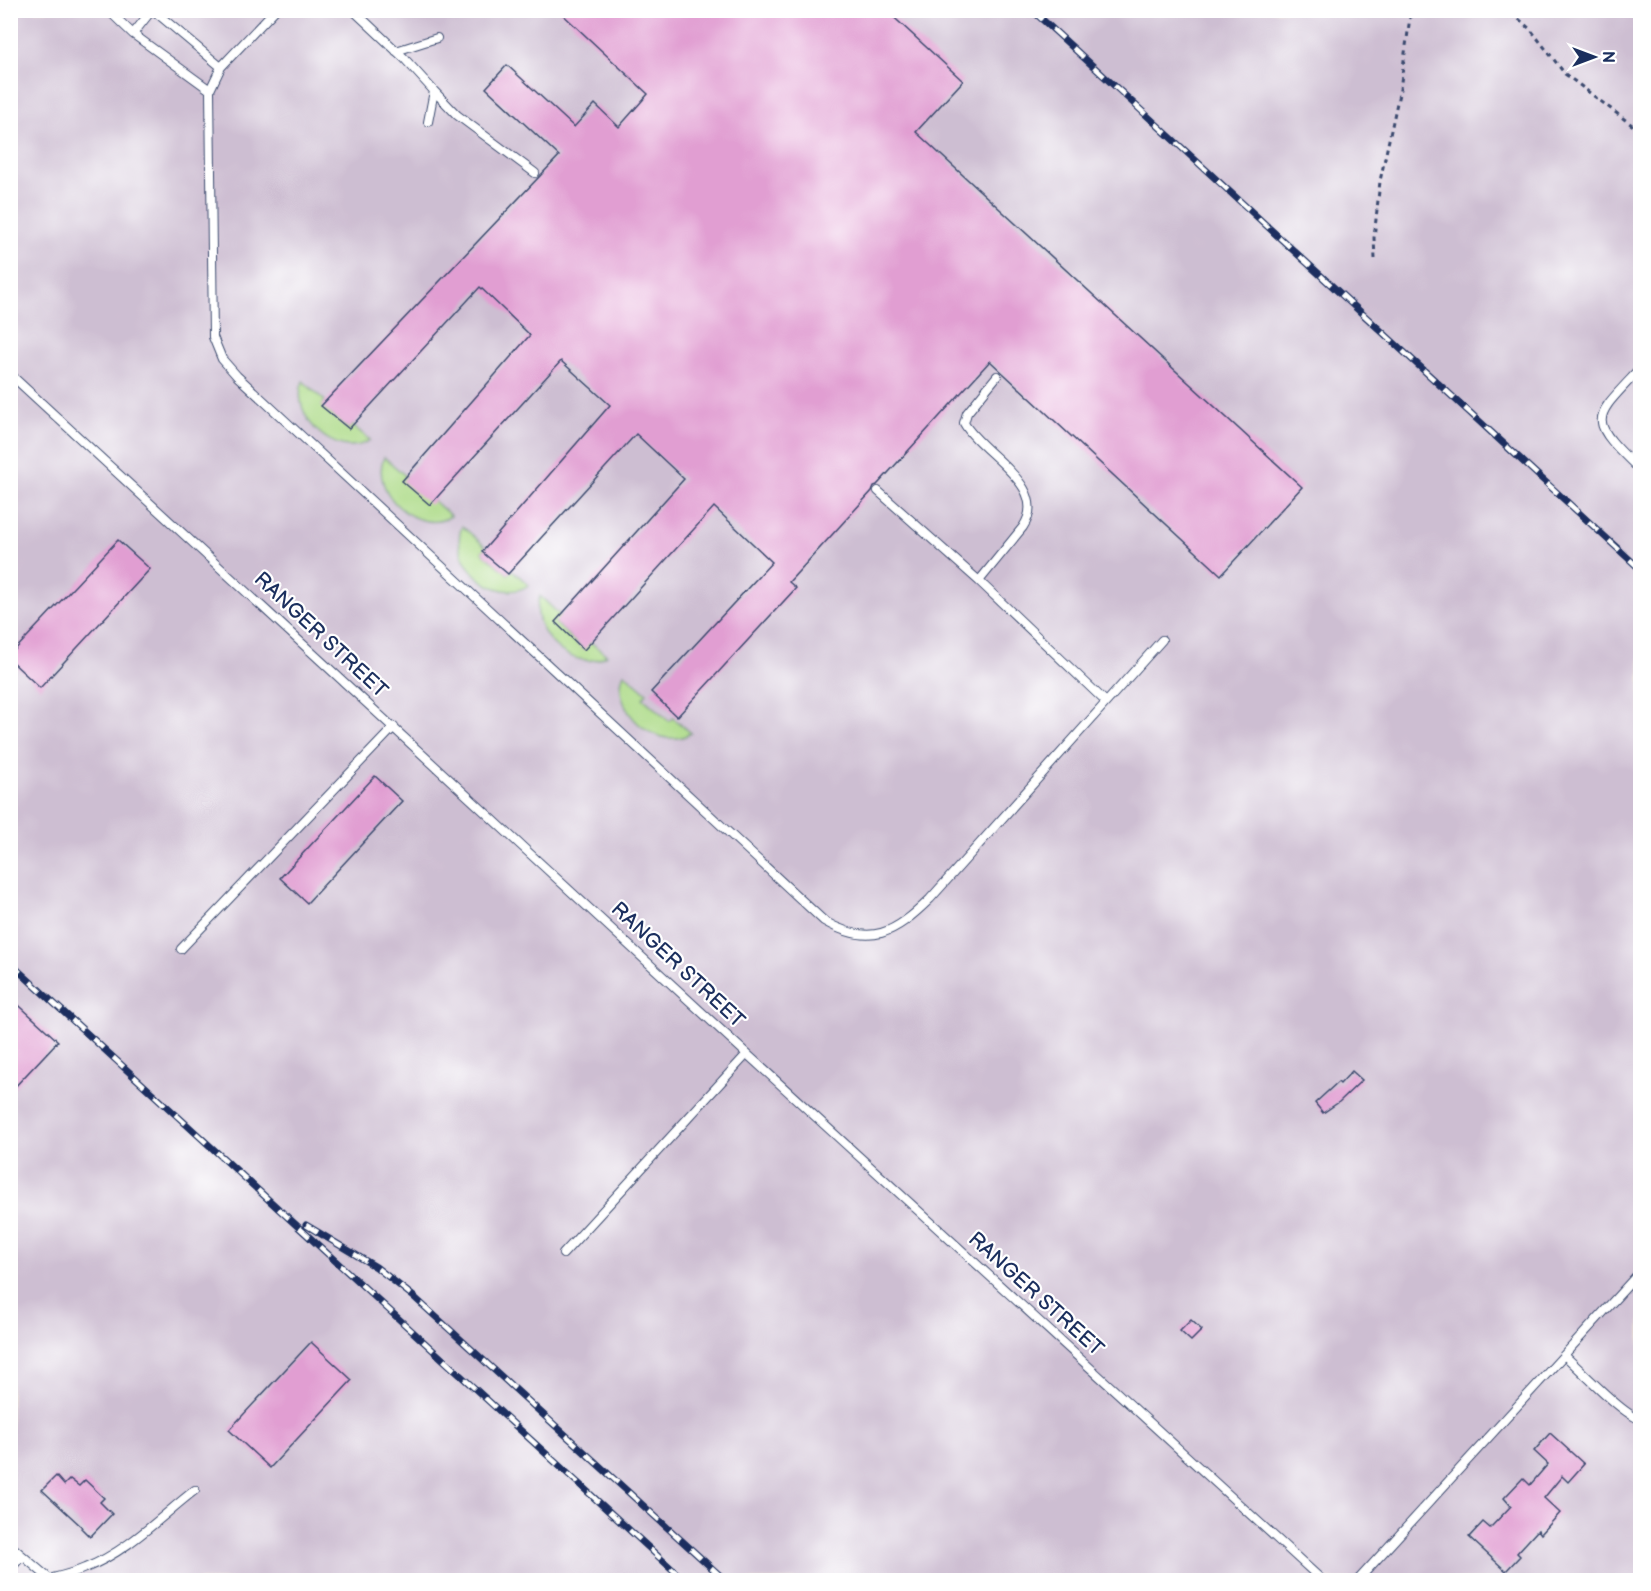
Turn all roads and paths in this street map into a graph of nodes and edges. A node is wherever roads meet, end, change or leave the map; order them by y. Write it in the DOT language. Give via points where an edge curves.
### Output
graph roads {
  1 [pos="108,10"];
  2 [pos="153,10"];
  3 [pos="275,10"];
  4 [pos="353,10"];
  5 [pos="1411,10"];
  6 [pos="1503,10"];
  7 [pos="133,34"];
  8 [pos="437,38"];
  9 [pos="396,51"];
  10 [pos="221,67"];
  11 [pos="210,90"];
  12 [pos="434,91"];
  13 [pos="428,122"];
  14 [pos="1641,135"];
  15 [pos="535,173"];
  16 [pos="1375,259"];
  17 [pos="1641,369"];
  18 [pos="10,374"];
  19 [pos="997,376"];
  20 [pos="1641,470"];
  21 [pos="878,490"];
  22 [pos="979,581"];
  23 [pos="1162,640"];
  24 [pos="1106,702"];
  25 [pos="394,727"];
  26 [pos="181,949"];
  27 [pos="747,1054"];
  28 [pos="563,1254"];
  29 [pos="1641,1272"];
  30 [pos="1564,1355"];
  31 [pos="1641,1419"];
  32 [pos="195,1490"];
  33 [pos="10,1545"];
  34 [pos="22,1556"];
  35 [pos="10,1569"];
  36 [pos="50,1580"];
  37 [pos="1322,1581"];
  38 [pos="1358,1581"];
  1 -- 7 [label="lane"];
  2 -- 7 [label="lane"];
  2 -- 10 [label="lane"];
  3 -- 10 [label="lane"];
  4 -- 9 [label="lane"];
  5 -- 16 [label="path" via="1400,89 1380,181"];
  6 -- 14 [label="path" via="1531,30 1564,74"];
  7 -- 11 [label="lane"];
  8 -- 9 [label="lane"];
  9 -- 12 [label="lane"];
  10 -- 11 [label="lane"];
  11 -- 24 [label="lane" via="213,336 222,360 824,921 858,935 895,929 910,918"];
  12 -- 13 [label="lane"];
  12 -- 15 [label="lane" via="457,115"];
  17 -- 20 [label="lane" via="1604,408 1600,418 1608,436"];
  18 -- 25 [label="lane, RANGER STREET"];
  19 -- 22 [label="lane" via="967,413 964,423 1013,474 1028,496 1030,507 1027,522"];
  21 -- 22 [label="lane"];
  22 -- 24 [label="lane"];
  23 -- 24 [label="lane"];
  25 -- 26 [label="lane"];
  25 -- 27 [label="lane, RANGER STREET"];
  27 -- 28 [label="lane"];
  27 -- 37 [label="lane, RANGER STREET"];
  29 -- 30 [label="lane"];
  30 -- 31 [label="lane" via="1619,1405"];
  30 -- 38 [label="lane"];
  32 -- 36 [label="lane" via="110,1556"];
  33 -- 34 [label="lane"];
  34 -- 35 [label="lane"];
  34 -- 36 [label="lane"];
}
